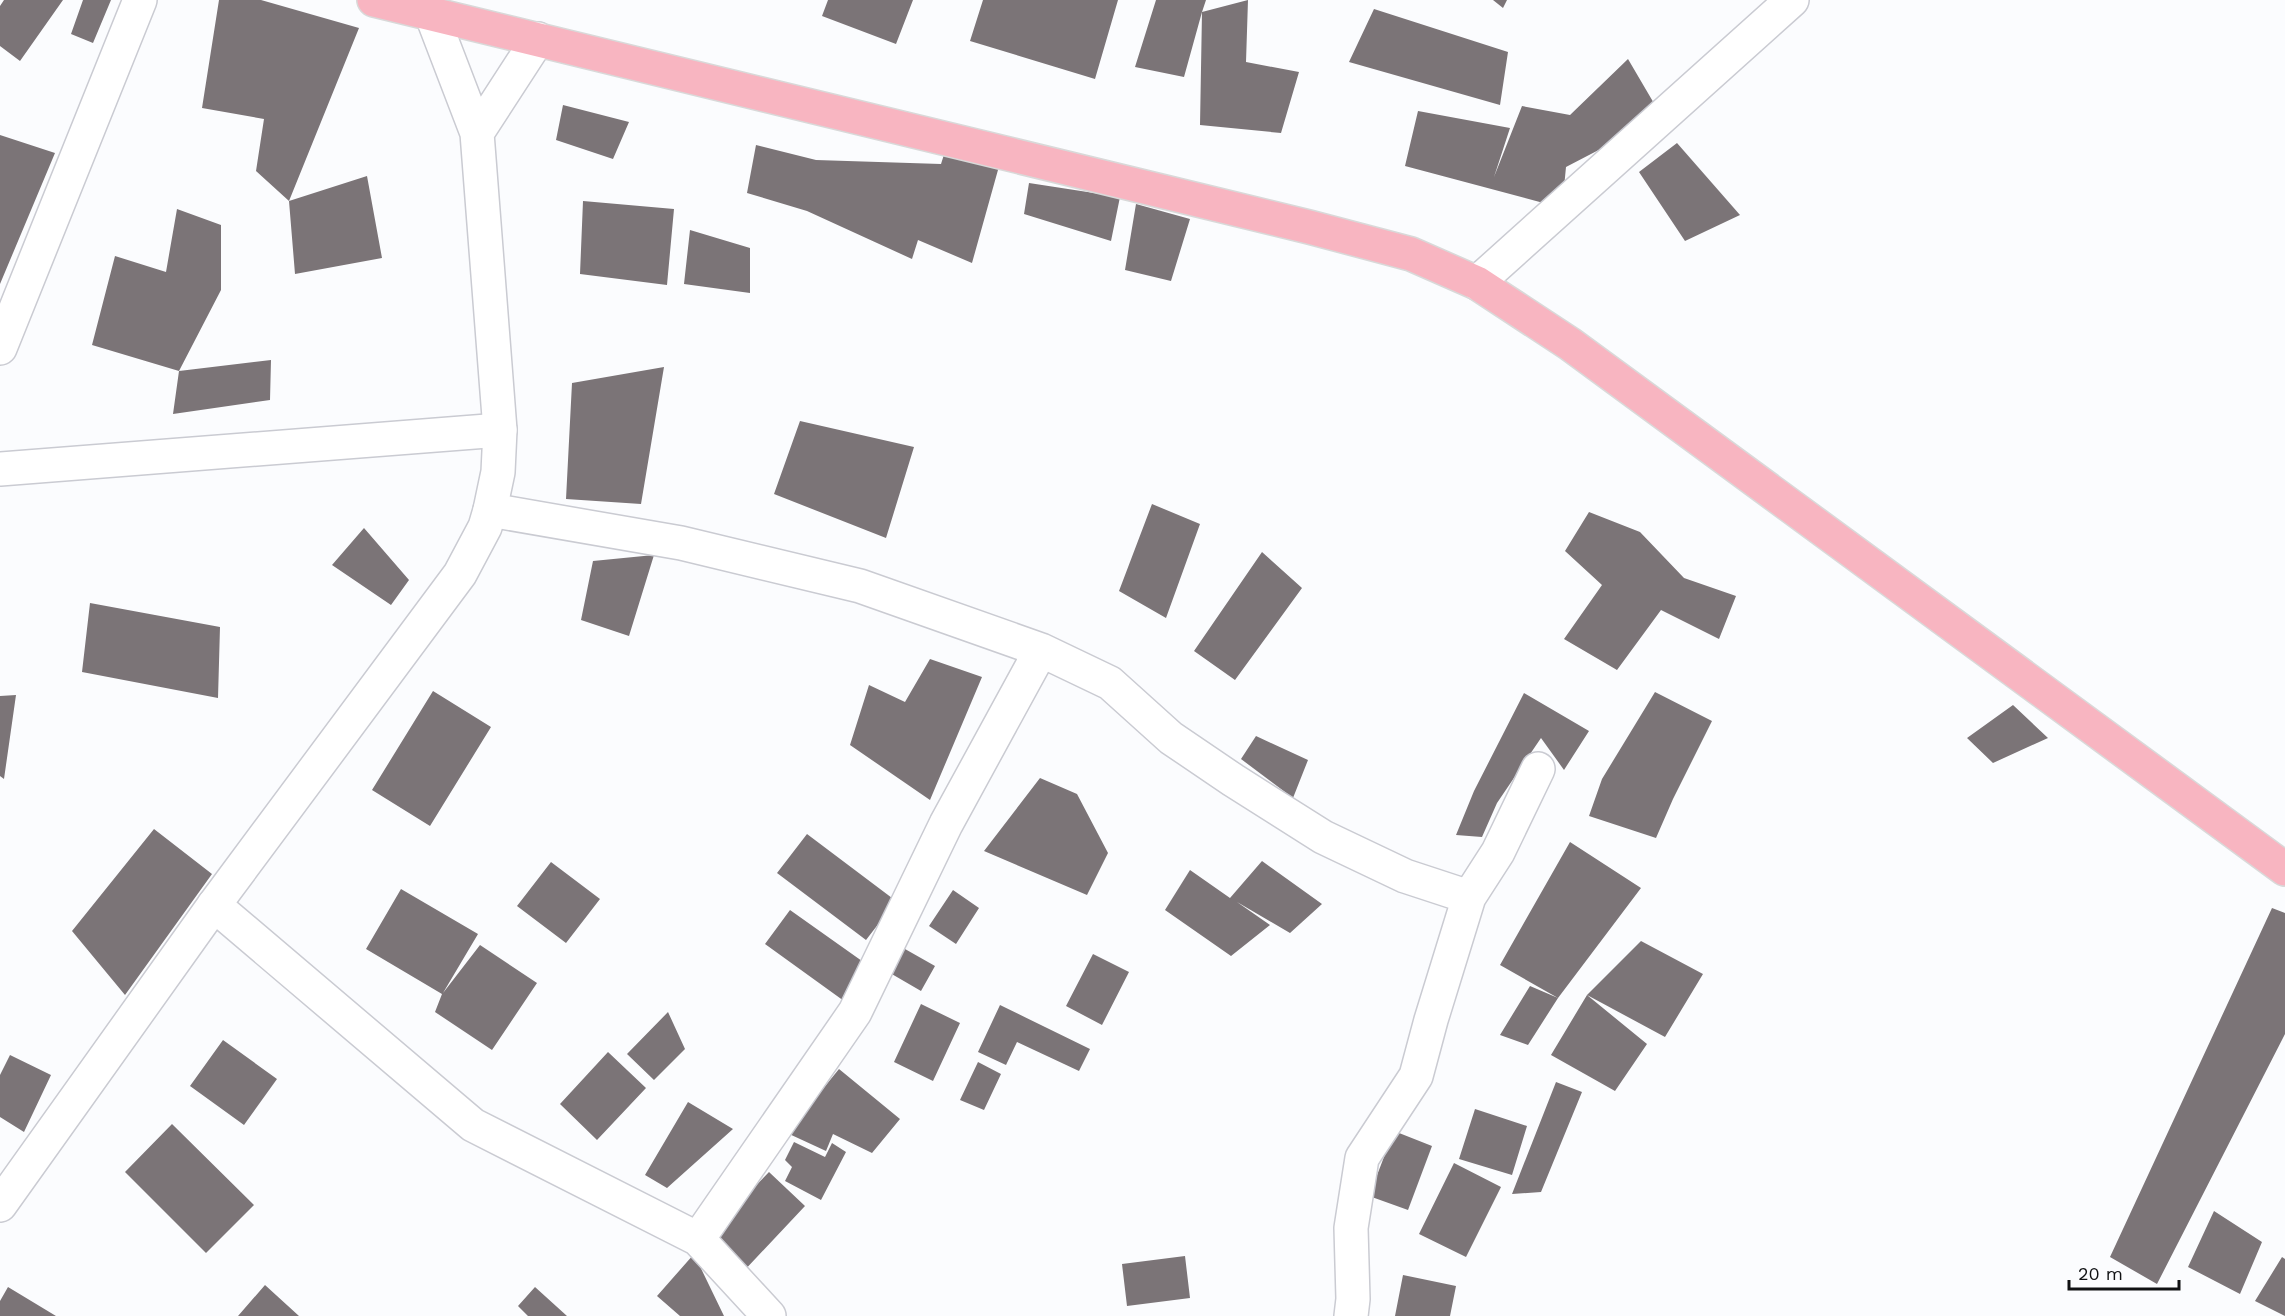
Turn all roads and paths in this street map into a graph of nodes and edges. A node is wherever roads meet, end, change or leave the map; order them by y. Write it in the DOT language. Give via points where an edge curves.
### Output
graph roads {
  1 [pos="140,0"];
  2 [pos="374,0"];
  3 [pos="1792,0"];
  4 [pos="431,13"];
  5 [pos="537,39"];
  6 [pos="477,133"];
  7 [pos="1478,283"];
  8 [pos="0,348"];
  9 [pos="500,430"];
  10 [pos="0,469"];
  11 [pos="490,510"];
  12 [pos="1041,650"];
  13 [pos="1538,769"];
  14 [pos="2285,869"];
  15 [pos="1469,897"];
  16 [pos="214,905"];
  17 [pos="0,1205"];
  18 [pos="698,1239"];
  19 [pos="769,1316"];
  20 [pos="1352,1316"];
  1 -- 8 [label="street"];
  2 -- 4 [label="main road"];
  3 -- 7 [label="street"];
  4 -- 5 [label="main road"];
  4 -- 6 [label="street"];
  5 -- 6 [label="street"];
  5 -- 7 [label="main road" via="1309,227 1411,254"];
  6 -- 9 [label="street"];
  7 -- 14 [label="main road" via="1570,344"];
  9 -- 10 [label="street"];
  9 -- 11 [label="street" via="498,472"];
  11 -- 12 [label="street" via="681,543 860,586"];
  11 -- 16 [label="street" via="460,574"];
  12 -- 15 [label="street" via="1110,683 1171,738 1323,837 1405,876"];
  12 -- 18 [label="street" via="946,824 855,1012"];
  13 -- 15 [label="street" via="1498,852"];
  15 -- 20 [label="street" via="1416,1076 1362,1158 1351,1228"];
  16 -- 17 [label="street"];
  16 -- 18 [label="street" via="473,1125"];
  18 -- 19 [label="street"];
}
